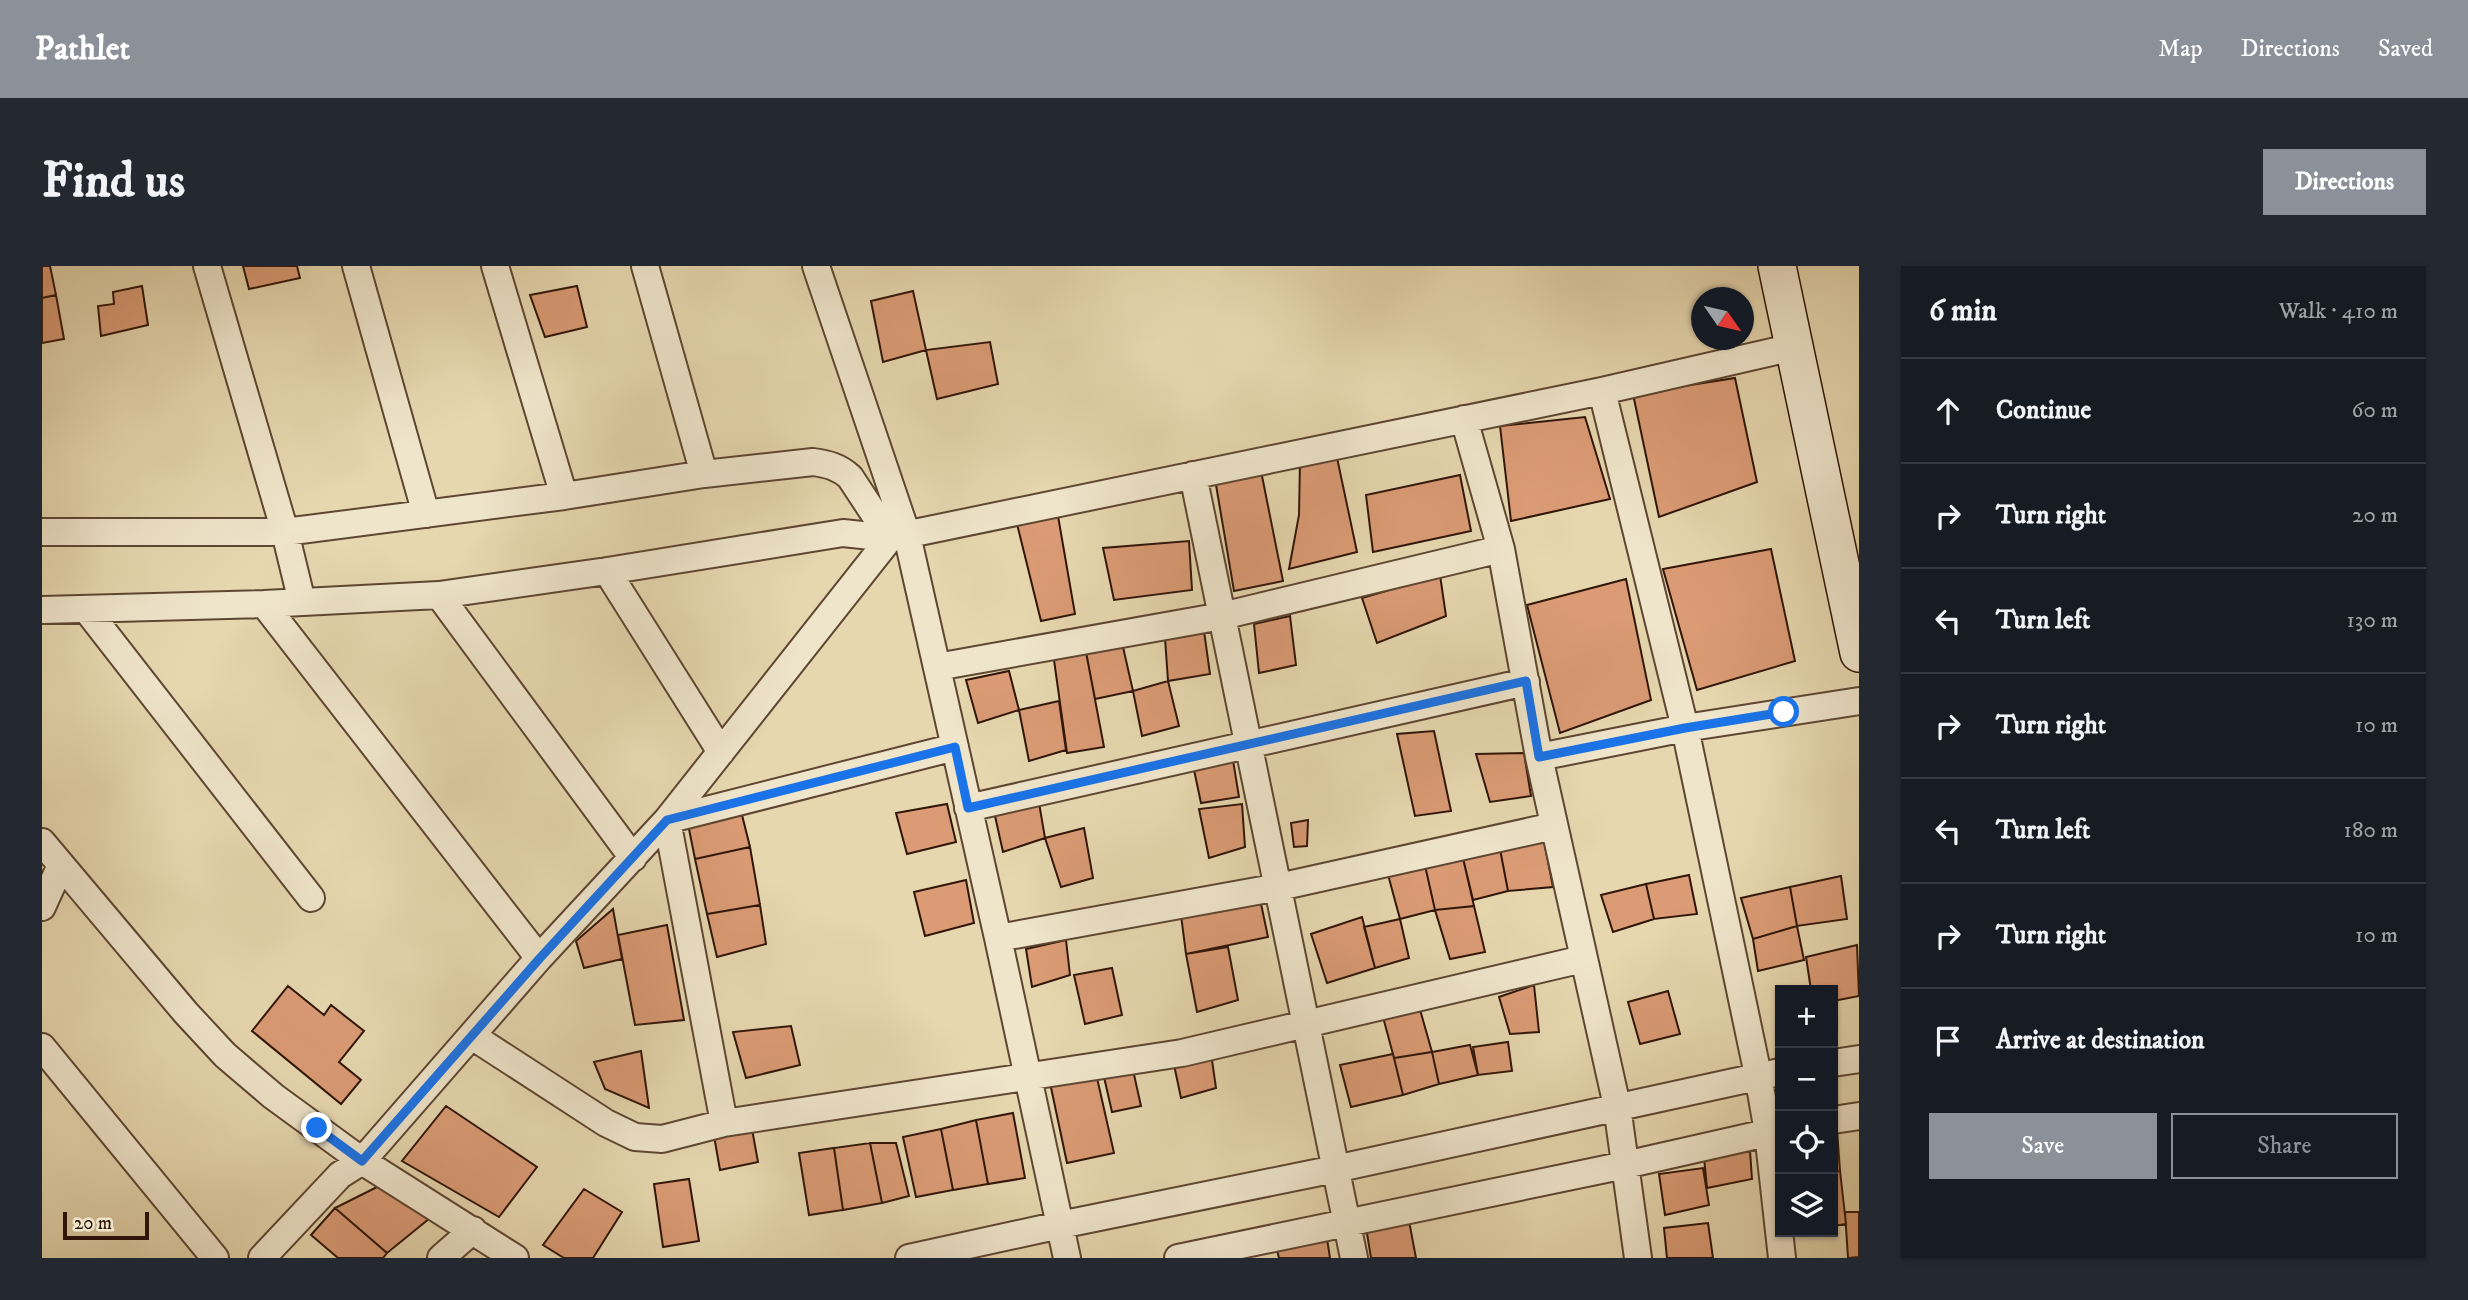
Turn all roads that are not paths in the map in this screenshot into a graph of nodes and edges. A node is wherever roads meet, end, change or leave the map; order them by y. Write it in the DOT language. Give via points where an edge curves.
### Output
graph roads {
  1 [pos="207,266"];
  2 [pos="356,266"];
  3 [pos="495,266"];
  4 [pos="645,266"];
  5 [pos="816,266"];
  6 [pos="1777,266"];
  7 [pos="1794,346"];
  8 [pos="1602,391"];
  9 [pos="1464,419"];
  10 [pos="704,474"];
  11 [pos="1193,475"];
  12 [pos="564,496"];
  13 [pos="426,514"];
  14 [pos="42,532"];
  15 [pos="285,532"];
  16 [pos="898,536"];
  17 [pos="1501,549"];
  18 [pos="607,571"];
  19 [pos="439,595"];
  20 [pos="302,602"];
  21 [pos="264,604"];
  22 [pos="42,610"];
  23 [pos="86,610"];
  24 [pos="1222,616"];
  25 [pos="1859,653"];
  26 [pos="937,667"];
  27 [pos="1526,681"];
  28 [pos="1859,701"];
  29 [pos="1685,728"];
  30 [pos="1249,744"];
  31 [pos="955,747"];
  32 [pos="721,752"];
  33 [pos="1539,757"];
  34 [pos="968,808"];
  35 [pos="667,820"];
  36 [pos="1554,826"];
  37 [pos="42,842"];
  38 [pos="633,858"];
  39 [pos="61,865"];
  40 [pos="1279,887"];
  41 [pos="312,898"];
  42 [pos="42,906"];
  43 [pos="998,937"];
  44 [pos="540,958"];
  45 [pos="1583,959"];
  46 [pos="1307,1024"];
  47 [pos="472,1036"];
  48 [pos="42,1047"];
  49 [pos="1859,1059"];
  50 [pos="1838,1062"];
  51 [pos="1769,1073"];
  52 [pos="1027,1078"];
  53 [pos="1617,1106"];
  54 [pos="1859,1116"];
  55 [pos="1838,1119"];
  56 [pos="724,1123"];
  57 [pos="1774,1131"];
  58 [pos="362,1161"];
  59 [pos="1625,1165"];
  60 [pos="1335,1169"];
  61 [pos="1347,1223"];
  62 [pos="1060,1225"];
  63 [pos="473,1230"];
  64 [pos="215,1258"];
  65 [pos="262,1258"];
  66 [pos="441,1258"];
  67 [pos="515,1258"];
  68 [pos="909,1258"];
  69 [pos="1067,1258"];
  70 [pos="1178,1258"];
  71 [pos="1354,1258"];
  72 [pos="1638,1258"];
  73 [pos="1782,1258"];
  1 -- 15 [label="street"];
  2 -- 13 [label="street"];
  3 -- 12 [label="street"];
  4 -- 10 [label="street"];
  5 -- 16 [label="street"];
  6 -- 7 [label="main road"];
  7 -- 8 [label="street"];
  7 -- 25 [label="main road"];
  8 -- 9 [label="street"];
  8 -- 29 [label="street"];
  9 -- 11 [label="street"];
  9 -- 17 [label="street"];
  10 -- 12 [label="street"];
  10 -- 16 [label="street" via="827,463 850,477"];
  11 -- 16 [label="street"];
  11 -- 24 [label="street"];
  12 -- 13 [label="street"];
  13 -- 15 [label="street"];
  14 -- 15 [label="street"];
  15 -- 20 [label="street"];
  16 -- 18 [label="street" via="843,533"];
  16 -- 26 [label="street"];
  16 -- 32 [label="street"];
  17 -- 24 [label="street"];
  17 -- 27 [label="street"];
  18 -- 19 [label="street"];
  18 -- 32 [label="street"];
  19 -- 20 [label="street"];
  19 -- 38 [label="street"];
  20 -- 21 [label="street"];
  21 -- 23 [label="street"];
  21 -- 44 [label="street"];
  22 -- 23 [label="street"];
  23 -- 41 [label="street"];
  24 -- 26 [label="street"];
  24 -- 30 [label="street"];
  26 -- 31 [label="street"];
  27 -- 30 [label="street"];
  27 -- 33 [label="street"];
  28 -- 29 [label="street"];
  29 -- 33 [label="street"];
  29 -- 51 [label="street"];
  30 -- 34 [label="street"];
  30 -- 40 [label="street"];
  31 -- 34 [label="street"];
  31 -- 35 [label="street"];
  32 -- 35 [label="street"];
  33 -- 36 [label="street"];
  34 -- 43 [label="street"];
  35 -- 38 [label="street"];
  35 -- 56 [label="street"];
  36 -- 40 [label="street"];
  36 -- 45 [label="street"];
  37 -- 39 [label="street"];
  38 -- 44 [label="street"];
  39 -- 42 [label="street"];
  39 -- 58 [label="street" via="225,1055"];
  40 -- 43 [label="street"];
  40 -- 46 [label="street"];
  43 -- 52 [label="street"];
  44 -- 47 [label="street"];
  45 -- 46 [label="street"];
  45 -- 53 [label="street"];
  46 -- 52 [label="street" via="1182,1053"];
  46 -- 60 [label="street"];
  47 -- 56 [label="street" via="635,1137 662,1139"];
  47 -- 58 [label="street"];
  48 -- 64 [label="street"];
  49 -- 50 [label="street"];
  51 -- 53 [label="street"];
  51 -- 57 [label="street"];
  52 -- 56 [label="street"];
  52 -- 62 [label="street"];
  53 -- 59 [label="street"];
  53 -- 60 [label="street"];
  54 -- 55 [label="street"];
  57 -- 59 [label="street"];
  57 -- 73 [label="street"];
  58 -- 63 [label="street"];
  58 -- 65 [label="street" via="340,1175"];
  59 -- 61 [label="street"];
  59 -- 72 [label="street"];
  60 -- 61 [label="street"];
  60 -- 62 [label="street"];
  61 -- 70 [label="street"];
  61 -- 71 [label="street"];
  62 -- 68 [label="street"];
  62 -- 69 [label="street"];
  63 -- 66 [label="street"];
  63 -- 67 [label="street"];
}
